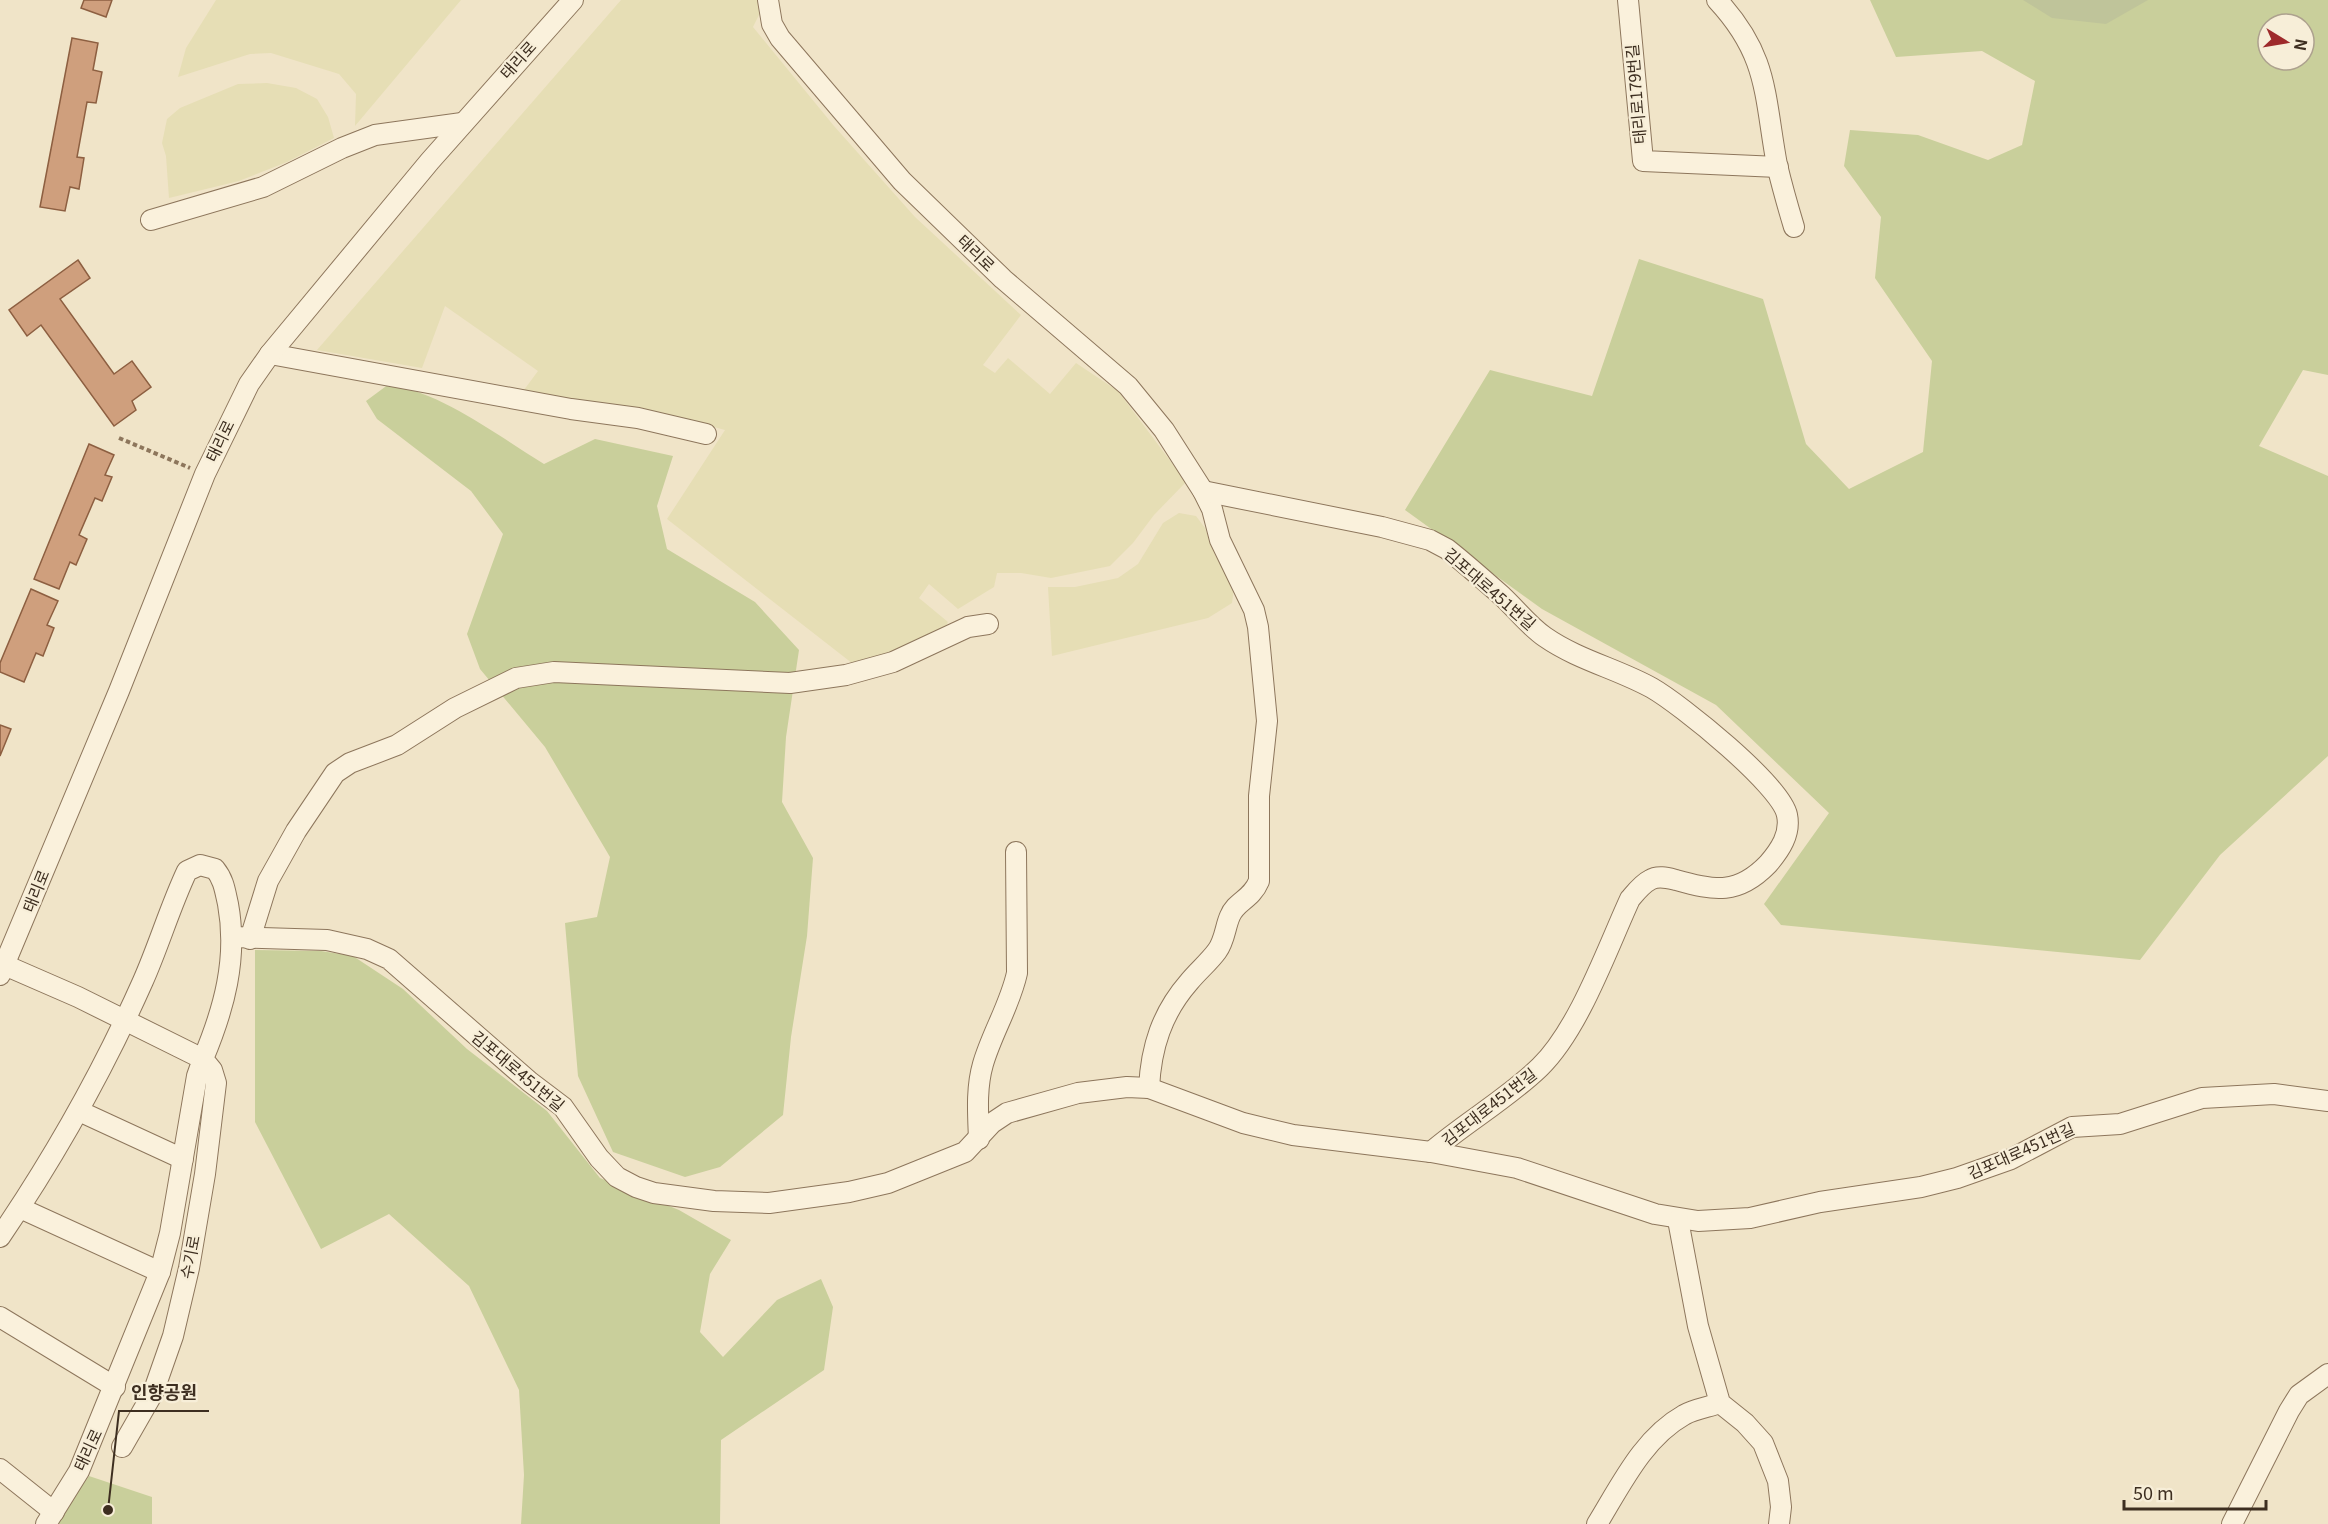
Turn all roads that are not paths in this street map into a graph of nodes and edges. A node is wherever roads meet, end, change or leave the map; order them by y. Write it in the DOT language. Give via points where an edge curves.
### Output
graph roads {
  1 [pos="573,0"];
  2 [pos="768,0"];
  3 [pos="1628,0"];
  4 [pos="1717,0"];
  5 [pos="462,123"];
  6 [pos="1778,167"];
  7 [pos="151,220"];
  8 [pos="1794,227"];
  9 [pos="270,354"];
  10 [pos="706,434"];
  11 [pos="1203,491"];
  12 [pos="988,624"];
  13 [pos="1016,852"];
  14 [pos="241,938"];
  15 [pos="2,968"];
  16 [pos="125,1020"];
  17 [pos="203,1059"];
  18 [pos="1149,1088"];
  19 [pos="2328,1101"];
  20 [pos="79,1111"];
  21 [pos="979,1139"];
  22 [pos="1431,1152"];
  23 [pos="183,1159"];
  24 [pos="20,1208"];
  25 [pos="1678,1220"];
  26 [pos="0,1237"];
  27 [pos="160,1272"];
  28 [pos="0,1317"];
  29 [pos="2328,1374"];
  30 [pos="115,1387"];
  31 [pos="1720,1403"];
  32 [pos="122,1447"];
  33 [pos="0,1469"];
  34 [pos="50,1518"];
  35 [pos="1597,1524"];
  36 [pos="1779,1524"];
  37 [pos="2232,1524"];
  1 -- 5 [label="street, 태리로"];
  2 -- 11 [label="street, 태리로" via="772,24 780,38 888,166 1003,279 1128,386 1164,430"];
  3 -- 6 [label="street, 태리로179번길" via="1642,161"];
  4 -- 6 [label="street" via="1747,36 1757,59"];
  5 -- 7 [label="street" via="375,135 263,187"];
  5 -- 9 [label="street, 태리로"];
  6 -- 8 [label="street"];
  9 -- 10 [label="street" via="638,418"];
  9 -- 15 [label="street, 태리로" via="249,384 204,474 119,691"];
  11 -- 18 [label="street" via="1258,627 1267,721 1259,796 1259,881 1254,893 1230,916 1218,949 1166,1014 1153,1052"];
  11 -- 22 [label="street, 김포대로451번길" via="1382,527 1430,540 1447,549 1545,637 1652,688 1692,717 1764,781 1787,813 1788,829 1783,843 1761,870 1740,884 1725,890 1665,877 1652,878 1642,885 1630,899 1578,1010 1553,1052 1522,1084"];
  12 -- 14 [label="street" via="968,627 893,662 846,675 790,683 554,672 516,678 455,708 397,745 334,773 268,881"];
  13 -- 21 [label="street" via="1017,973 983,1064 979,1082"];
  14 -- 16 [label="street, 태리로" via="221,877 208,866 192,867 183,880"];
  14 -- 17 [label="street, 태리로" via="225,1000"];
  14 -- 21 [label="street, 김포대로451번길" via="327,940 367,949 389,959 563,1107 617,1177 654,1193 692,1200 769,1203 849,1192 924,1170 964,1152"];
  15 -- 16 [label="street, 태리로"];
  16 -- 17 [label="street, 태리로"];
  16 -- 20 [label="street, 태리로"];
  17 -- 23 [label="street, 태리로"];
  17 -- 32 [label="street, 수기로" via="215,1076 215,1094 189,1268 160,1377"];
  18 -- 21 [label="street, 김포대로451번길" via="1104,1089 1027,1106 992,1123"];
  18 -- 22 [label="street, 김포대로451번길" via="1277,1132"];
  19 -- 25 [label="street, 김포대로451번길" via="2274,1094 2202,1098 2120,1124 2072,1127 2002,1162 1921,1188 1820,1202 1750,1218"];
  20 -- 23 [label="street"];
  20 -- 24 [label="street, 태리로"];
  22 -- 25 [label="street, 김포대로451번길" via="1517,1168"];
  23 -- 27 [label="street, 태리로"];
  24 -- 26 [label="street, 태리로"];
  24 -- 27 [label="street"];
  25 -- 31 [label="street" via="1698,1326"];
  27 -- 30 [label="street, 태리로"];
  28 -- 30 [label="street"];
  29 -- 37 [label="street" via="2299,1395"];
  30 -- 34 [label="street, 태리로" via="79,1471"];
  31 -- 35 [label="street" via="1684,1415 1653,1440"];
  31 -- 36 [label="street" via="1763,1443 1778,1480"];
  33 -- 34 [label="street"];
}
